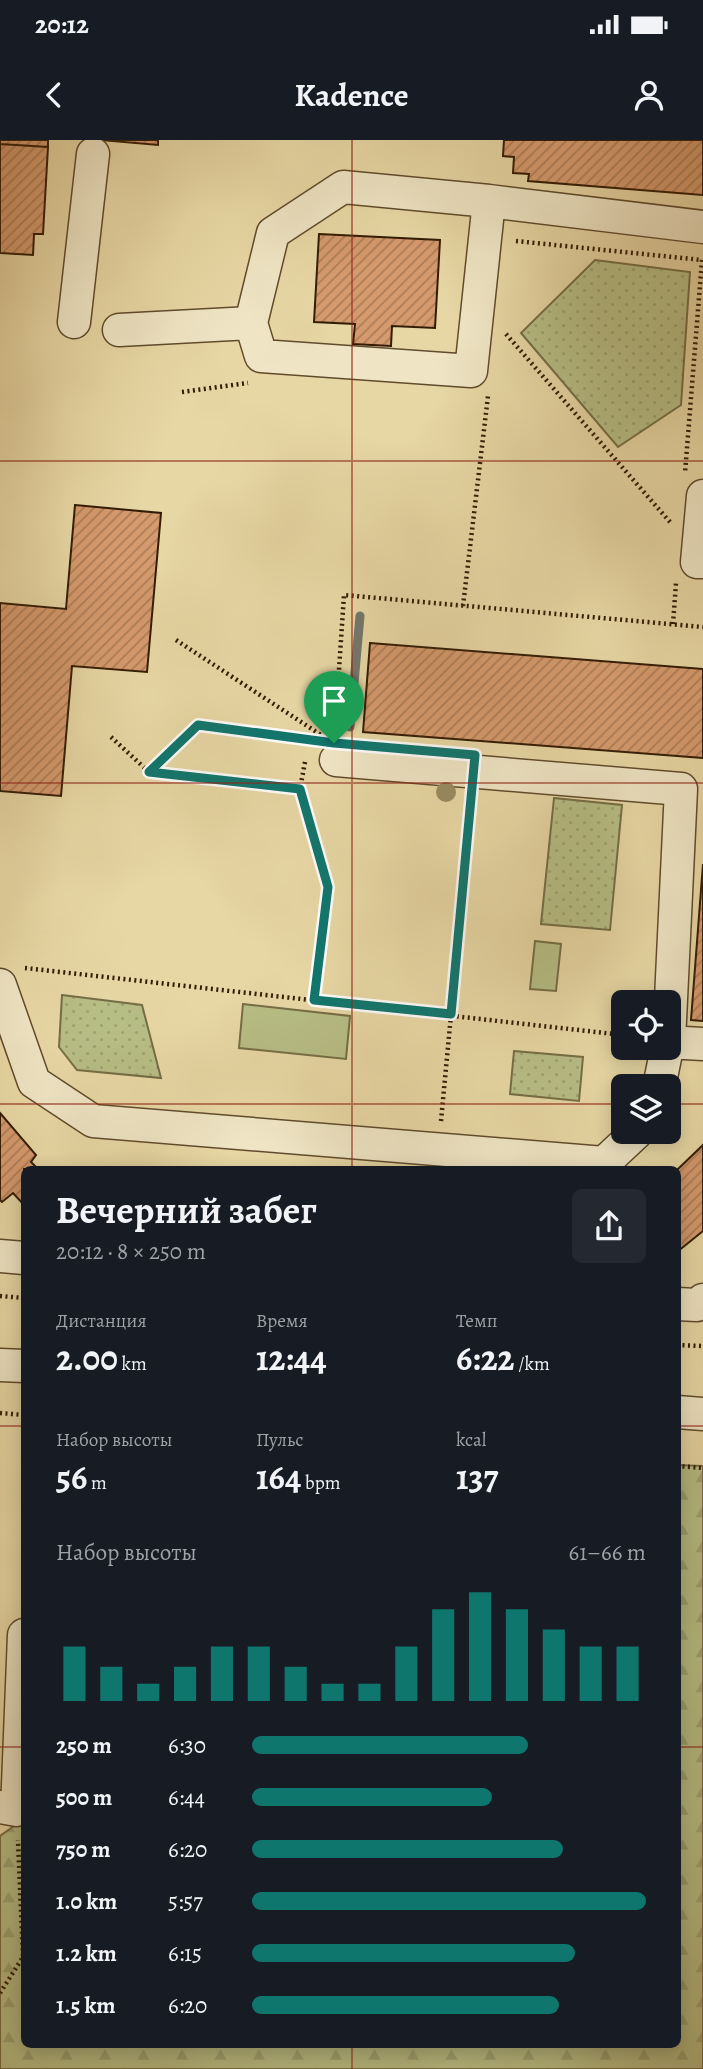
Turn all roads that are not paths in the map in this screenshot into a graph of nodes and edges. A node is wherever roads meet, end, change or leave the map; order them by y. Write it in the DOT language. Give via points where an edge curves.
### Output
graph roads {
  1 [pos="93,154"];
  2 [pos="489,201"];
  3 [pos="703,227"];
  4 [pos="74,322"];
  5 [pos="251,323"];
  6 [pos="119,330"];
  7 [pos="694,487"];
  8 [pos="690,567"];
  9 [pos="324,748"];
  10 [pos="7,976"];
  11 [pos="671,990"];
  12 [pos="681,1042"];
  13 [pos="703,1044"];
  14 [pos="624,1144"];
  15 [pos="0,1256"];
  16 [pos="21,1258"];
  17 [pos="703,1300"];
  18 [pos="681,1304"];
  19 [pos="0,1364"];
  20 [pos="21,1366"];
  21 [pos="681,1412"];
  22 [pos="703,1414"];
  23 [pos="21,1670"];
  24 [pos="9,1808"];
  1 -- 4 [label="street"];
  2 -- 3 [label="street"];
  2 -- 5 [label="street" via="344,187 273,233"];
  2 -- 5 [label="street" via="471,371 261,356"];
  5 -- 6 [label="street"];
  7 -- 8 [label="street" via="697,562"];
  9 -- 11 [label="street" via="474,771 681,789"];
  10 -- 14 [label="street" via="34,1082 93,1121 604,1163"];
  12 -- 13 [label="street"];
  15 -- 16 [label="street"];
  17 -- 18 [label="street" via="697,1305"];
  19 -- 20 [label="street"];
  21 -- 22 [label="street"];
  23 -- 24 [label="street"];
}
